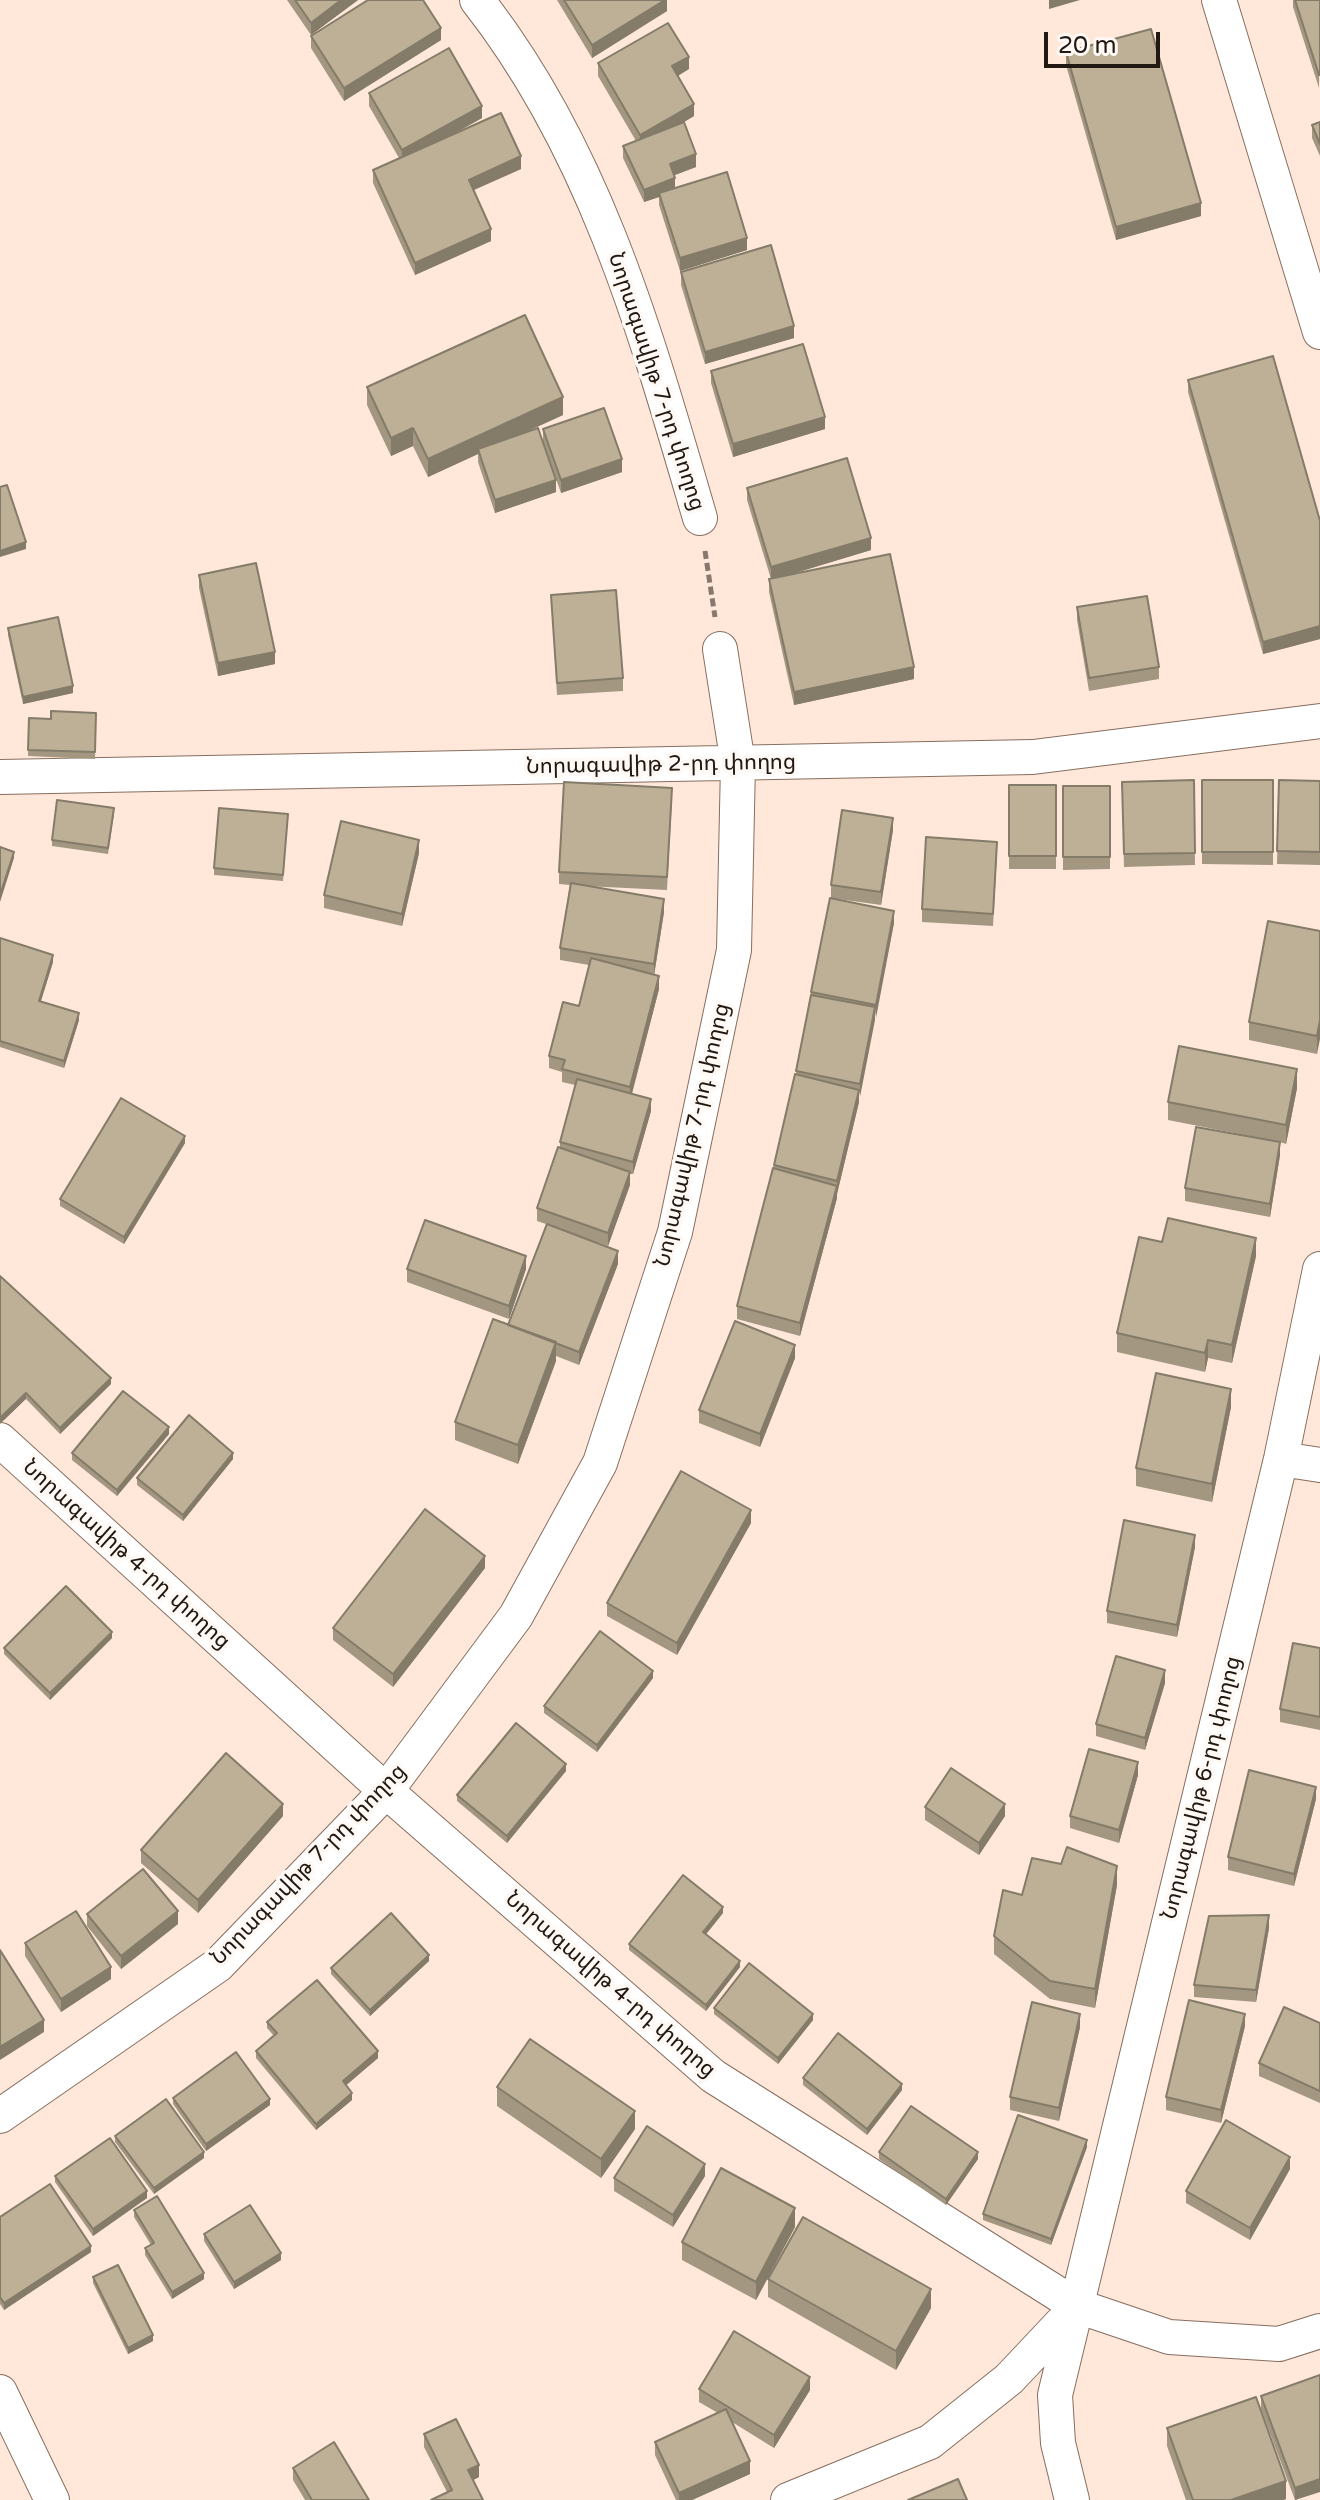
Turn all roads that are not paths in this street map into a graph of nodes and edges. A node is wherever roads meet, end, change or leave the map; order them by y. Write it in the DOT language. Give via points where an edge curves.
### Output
graph roads {
  1 [pos="477,0"];
  2 [pos="1219,0"];
  3 [pos="1320,332"];
  4 [pos="700,518"];
  5 [pos="720,649"];
  6 [pos="1320,721"];
  7 [pos="738,764"];
  8 [pos="0,777"];
  9 [pos="1320,1269"];
  10 [pos="0,1440"];
  11 [pos="1281,1459"];
  12 [pos="1320,1465"];
  13 [pos="386,1791"];
  14 [pos="0,2116"];
  15 [pos="1077,2306"];
  16 [pos="1320,2331"];
  17 [pos="0,2392"];
  18 [pos="52,2500"];
  19 [pos="788,2500"];
  20 [pos="1072,2500"];
  1 -- 4 [label="street, Նորագավիթ 7-րդ փողոց" via="507,38 591,185 650,348"];
  2 -- 3 [label="street"];
  5 -- 7 [label="street, Նորագավիթ 7-րդ փողոց"];
  6 -- 7 [label="street, Նորագավիթ 2-րդ փողոց" via="1033,757"];
  7 -- 8 [label="street, Նորագավիթ 2-րդ փողոց"];
  7 -- 13 [label="street, Նորագավիթ 7-րդ փողոց" via="734,950 675,1232 600,1463 516,1616"];
  9 -- 11 [label="street, Նորագավիթ 6-րդ փողոց"];
  10 -- 13 [label="street, Նորագավիթ 4-րդ փողոց"];
  11 -- 12 [label="street"];
  11 -- 15 [label="street, Նորագավիթ 6-րդ փողոց"];
  13 -- 14 [label="street, Նորագավիթ 7-րդ փողոց" via="218,1965"];
  13 -- 15 [label="street, Նորագավիթ 4-րդ փողոց" via="713,2076"];
  15 -- 16 [label="street, Նորագավիթ 4-րդ փողոց" via="1169,2337 1279,2344"];
  15 -- 19 [label="street, Նորագավիթ 6-րդ փողոց" via="1009,2379 930,2442"];
  15 -- 20 [label="street, Նորագավիթ 6-րդ փողոց" via="1055,2395 1058,2443"];
  17 -- 18 [label="street"];
}
